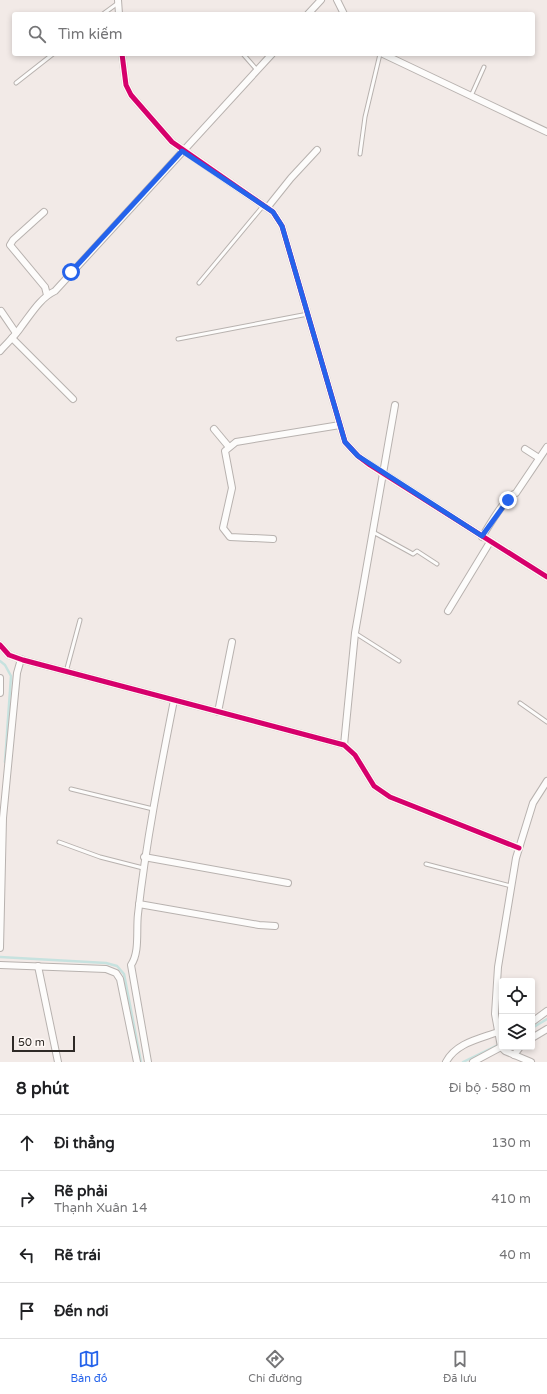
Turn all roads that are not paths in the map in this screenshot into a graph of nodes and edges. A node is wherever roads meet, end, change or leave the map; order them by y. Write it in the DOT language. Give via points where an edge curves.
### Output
graph roads {
  1 [pos="321,0"];
  2 [pos="337,0"];
  3 [pos="118,1"];
  4 [pos="105,12"];
  5 [pos="119,12"];
  6 [pos="310,12"];
  7 [pos="343,12"];
  8 [pos="50,56"];
  9 [pos="122,56"];
  10 [pos="245,56"];
  11 [pos="270,56"];
  12 [pos="381,56"];
  13 [pos="385,56"];
  14 [pos="484,67"];
  15 [pos="257,70"];
  16 [pos="16,83"];
  17 [pos="471,96"];
  18 [pos="547,132"];
  19 [pos="317,150"];
  20 [pos="182,151"];
  21 [pos="360,154"];
  22 [pos="265,207"];
  23 [pos="44,212"];
  24 [pos="199,283"];
  25 [pos="47,295"];
  26 [pos="1,311"];
  27 [pos="308,314"];
  28 [pos="14,335"];
  29 [pos="178,339"];
  30 [pos="0,351"];
  31 [pos="73,400"];
  32 [pos="395,405"];
  33 [pos="340,425"];
  34 [pos="214,429"];
  35 [pos="230,447"];
  36 [pos="547,447"];
  37 [pos="525,450"];
  38 [pos="539,458"];
  39 [pos="383,473"];
  40 [pos="373,532"];
  41 [pos="482,536"];
  42 [pos="273,539"];
  43 [pos="490,542"];
  44 [pos="437,564"];
  45 [pos="546,574"];
  46 [pos="448,610"];
  47 [pos="80,620"];
  48 [pos="355,633"];
  49 [pos="232,642"];
  50 [pos="0,645"];
  51 [pos="21,659"];
  52 [pos="399,661"];
  53 [pos="66,672"];
  54 [pos="0,678"];
  55 [pos="0,693"];
  56 [pos="174,700"];
  57 [pos="520,703"];
  58 [pos="218,712"];
  59 [pos="547,722"];
  60 [pos="344,745"];
  61 [pos="546,784"];
  62 [pos="71,789"];
  63 [pos="153,809"];
  64 [pos="60,842"];
  65 [pos="519,848"];
  66 [pos="144,858"];
  67 [pos="426,864"];
  68 [pos="143,868"];
  69 [pos="288,883"];
  70 [pos="511,886"];
  71 [pos="139,904"];
  72 [pos="275,926"];
  73 [pos="1,948"];
  74 [pos="0,965"];
  75 [pos="38,966"];
  76 [pos="547,1011"];
  77 [pos="535,1020"];
  78 [pos="547,1029"];
  79 [pos="499,1035"];
  80 [pos="535,1036"];
  81 [pos="499,1047"];
  82 [pos="504,1050"];
  83 [pos="518,1050"];
  84 [pos="514,1055"];
  85 [pos="58,1062"];
  86 [pos="137,1062"];
  87 [pos="147,1062"];
  88 [pos="446,1062"];
  89 [pos="473,1062"];
  90 [pos="531,1062"];
  1 -- 6 [label="street"];
  2 -- 7 [label="street"];
  3 -- 4 [label="lane"];
  3 -- 5 [label="street"];
  8 -- 16 [label="lane"];
  9 -- 20 [label="street" via="126,85 132,95"];
  10 -- 15 [label="lane"];
  11 -- 15 [label="street"];
  12 -- 21 [label="lane" via="364,123"];
  13 -- 17 [label="street"];
  14 -- 17 [label="lane"];
  15 -- 20 [label="street"];
  17 -- 18 [label="street"];
  19 -- 22 [label="street"];
  20 -- 22 [label="street"];
  20 -- 25 [label="street" via="55,291"];
  22 -- 24 [label="lane"];
  22 -- 27 [label="street" via="273,212 282,226"];
  23 -- 25 [label="street" via="10,245 45,287"];
  25 -- 28 [label="street"];
  26 -- 28 [label="street"];
  27 -- 29 [label="lane"];
  27 -- 33 [label="street"];
  28 -- 30 [label="street"];
  28 -- 31 [label="street"];
  32 -- 39 [label="street"];
  33 -- 35 [label="street" via="236,442"];
  33 -- 39 [label="street" via="345,442 358,456"];
  34 -- 35 [label="street"];
  35 -- 42 [label="street" via="225,451 232,488 223,528 230,537"];
  36 -- 38 [label="street"];
  37 -- 38 [label="street"];
  38 -- 41 [label="street" via="516,493 502,506"];
  39 -- 40 [label="street"];
  39 -- 41 [label="street"];
  40 -- 44 [label="lane" via="413,554 416,551"];
  40 -- 48 [label="street"];
  41 -- 43 [label="street"];
  43 -- 45 [label="street"];
  43 -- 46 [label="street"];
  47 -- 53 [label="lane"];
  48 -- 52 [label="lane"];
  48 -- 60 [label="street"];
  49 -- 58 [label="street"];
  50 -- 51 [label="street" via="9,655"];
  51 -- 53 [label="street"];
  51 -- 73 [label="street" via="15,688 3,818"];
  53 -- 56 [label="street"];
  54 -- 55 [label="street"];
  56 -- 58 [label="street"];
  56 -- 63 [label="street"];
  57 -- 59 [label="lane"];
  58 -- 60 [label="street"];
  60 -- 65 [label="street" via="355,755 374,786 390,797"];
  61 -- 65 [label="street" via="533,803"];
  62 -- 63 [label="lane"];
  63 -- 66 [label="street"];
  64 -- 68 [label="lane" via="100,857"];
  65 -- 70 [label="street"];
  66 -- 68 [label="street"];
  66 -- 69 [label="street"];
  67 -- 70 [label="lane"];
  68 -- 71 [label="street"];
  70 -- 79 [label="street" via="498,967 495,1014"];
  71 -- 72 [label="street"];
  71 -- 87 [label="street" via="135,960 131,965"];
  74 -- 75 [label="street"];
  75 -- 85 [label="street"];
  75 -- 86 [label="street" via="106,969 116,973 120,979"];
  76 -- 77 [label="street"];
  78 -- 80 [label="street"];
  79 -- 88 [label="street" via="458,1047"];
  81 -- 89 [label="street"];
  82 -- 84 [label="street"];
  83 -- 84 [label="street"];
  84 -- 90 [label="street"];
}
